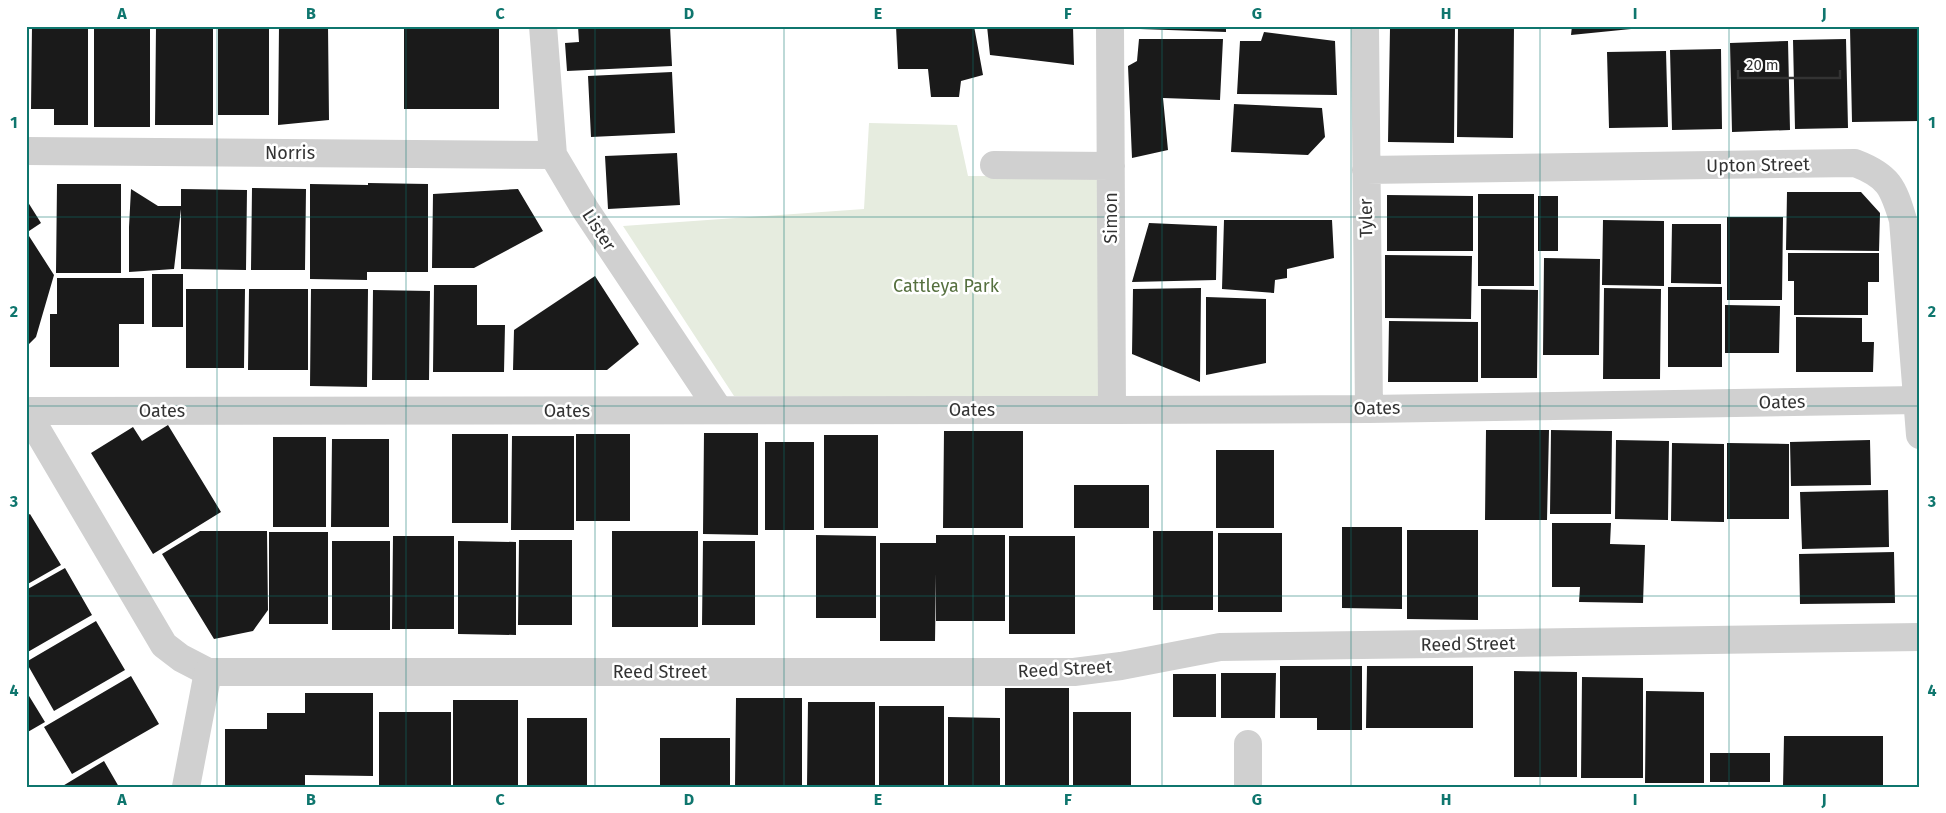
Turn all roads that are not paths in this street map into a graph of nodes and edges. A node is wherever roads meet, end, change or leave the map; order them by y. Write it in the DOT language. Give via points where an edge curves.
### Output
graph roads {
  1 [pos="542,26"];
  2 [pos="1110,26"];
  3 [pos="1365,26"];
  4 [pos="26,151"];
  5 [pos="553,155"];
  6 [pos="994,165"];
  7 [pos="1111,166"];
  8 [pos="1366,170"];
  9 [pos="1917,400"];
  10 [pos="1368,409"];
  11 [pos="719,410"];
  12 [pos="1112,410"];
  13 [pos="26,411"];
  14 [pos="1920,435"];
  15 [pos="1920,638"];
  16 [pos="208,672"];
  17 [pos="1248,744"];
  18 [pos="186,787"];
  19 [pos="1248,787"];
  1 -- 5 [label="street, Lister"];
  2 -- 7 [label="street, Simon"];
  3 -- 8 [label="street, Tyler"];
  4 -- 5 [label="street, Norris"];
  5 -- 11 [label="street, Lister" via="585,209"];
  6 -- 7 [label="street"];
  7 -- 12 [label="street, Simon"];
  8 -- 9 [label="street, Upton Street" via="1855,163 1872,170 1888,182 1903,220"];
  8 -- 10 [label="street, Tyler"];
  9 -- 10 [label="street, Oates"];
  9 -- 14 [label="street, Upton Street"];
  10 -- 12 [label="street, Oates"];
  11 -- 12 [label="street, Oates"];
  11 -- 13 [label="street, Oates"];
  13 -- 16 [label="street" via="164,645 180,658"];
  15 -- 16 [label="street, Reed Street" via="1220,647 1074,672"];
  16 -- 18 [label="street"];
  17 -- 19 [label="street"];
}
